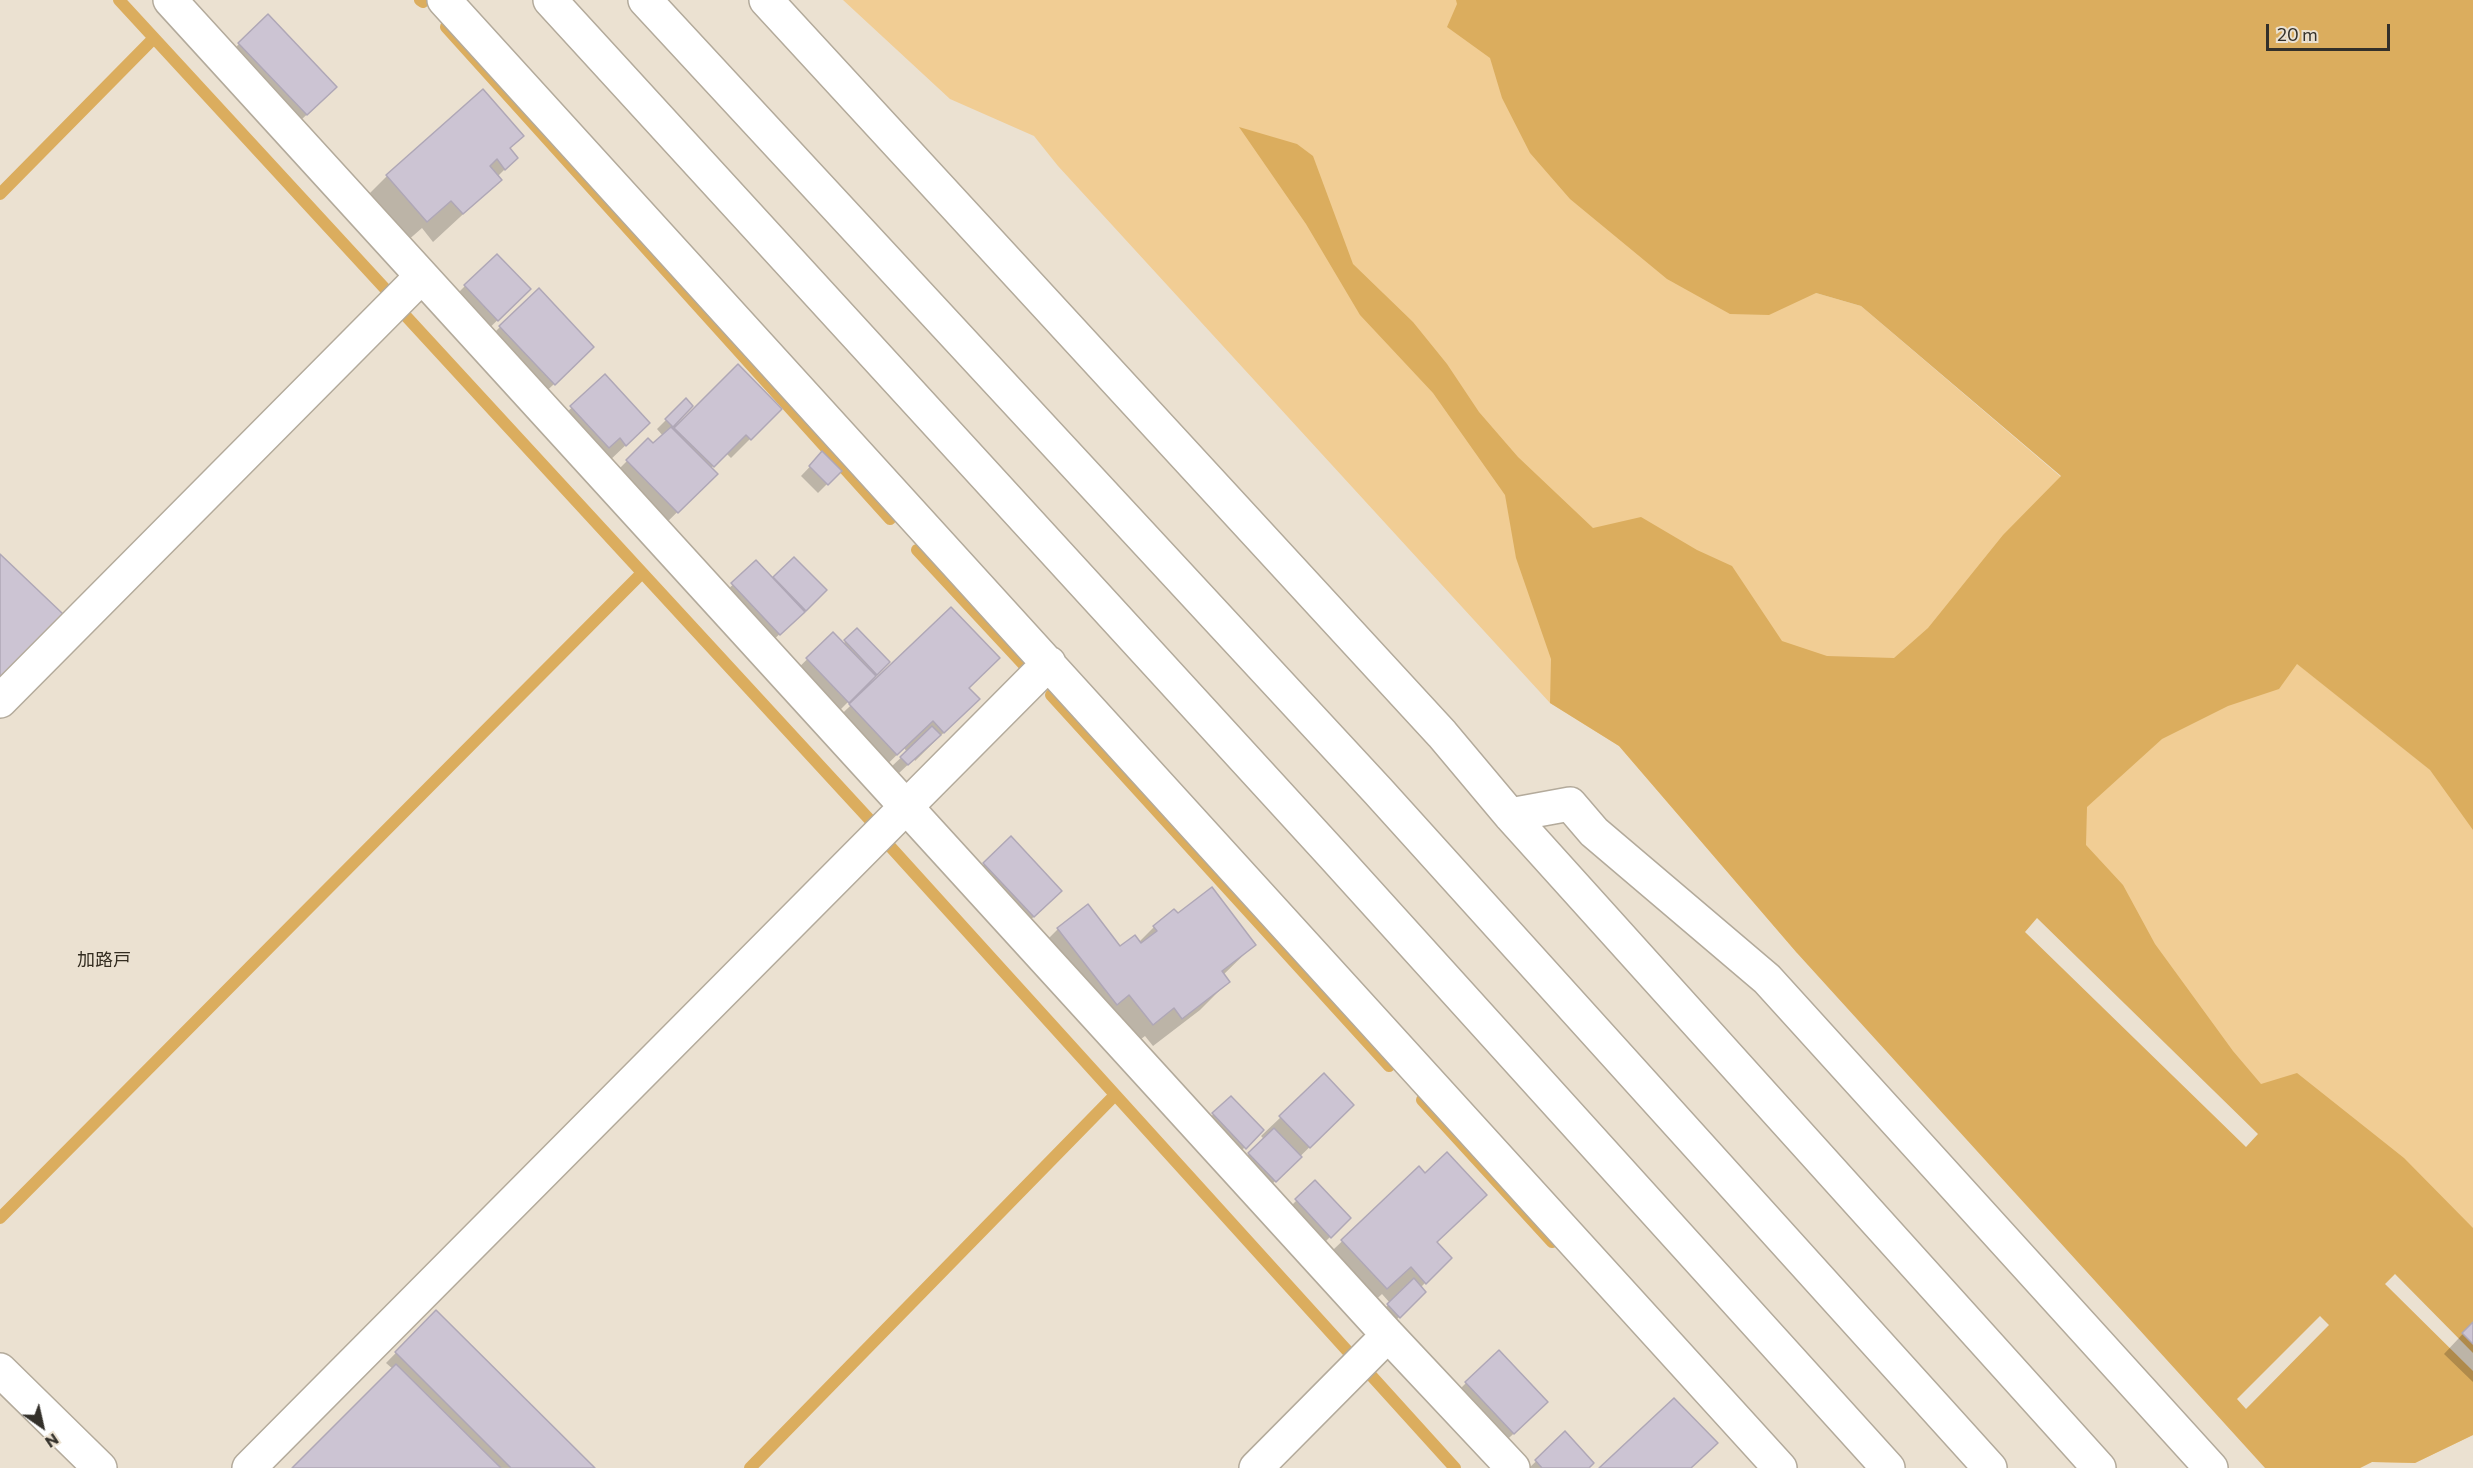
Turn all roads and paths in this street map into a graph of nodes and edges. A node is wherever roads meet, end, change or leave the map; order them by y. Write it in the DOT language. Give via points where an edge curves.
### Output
graph roads {
  1 [pos="170,0"];
  2 [pos="444,0"];
  3 [pos="550,0"];
  4 [pos="645,0"];
  5 [pos="766,0"];
  6 [pos="421,277"];
  7 [pos="1048,663"];
  8 [pos="0,701"];
  9 [pos="904,806"];
  10 [pos="1510,815"];
  11 [pos="1388,1335"];
  12 [pos="0,1370"];
  13 [pos="100,1468"];
  14 [pos="249,1468"];
  15 [pos="1256,1468"];
  16 [pos="1513,1468"];
  17 [pos="1780,1468"];
  18 [pos="1888,1468"];
  19 [pos="1989,1468"];
  20 [pos="2100,1468"];
  21 [pos="2211,1468"];
  1 -- 6 [label="street"];
  2 -- 7 [label="street"];
  3 -- 18 [label="street"];
  4 -- 19 [label="street" via="1378,790"];
  5 -- 10 [label="street" via="1442,734"];
  6 -- 8 [label="street"];
  6 -- 9 [label="street"];
  7 -- 9 [label="street"];
  7 -- 17 [label="street"];
  9 -- 11 [label="street"];
  9 -- 14 [label="street"];
  10 -- 20 [label="street"];
  10 -- 21 [label="street" via="1570,804 1594,832 1767,979"];
  11 -- 15 [label="street"];
  11 -- 16 [label="street"];
  12 -- 13 [label="street"];
}
